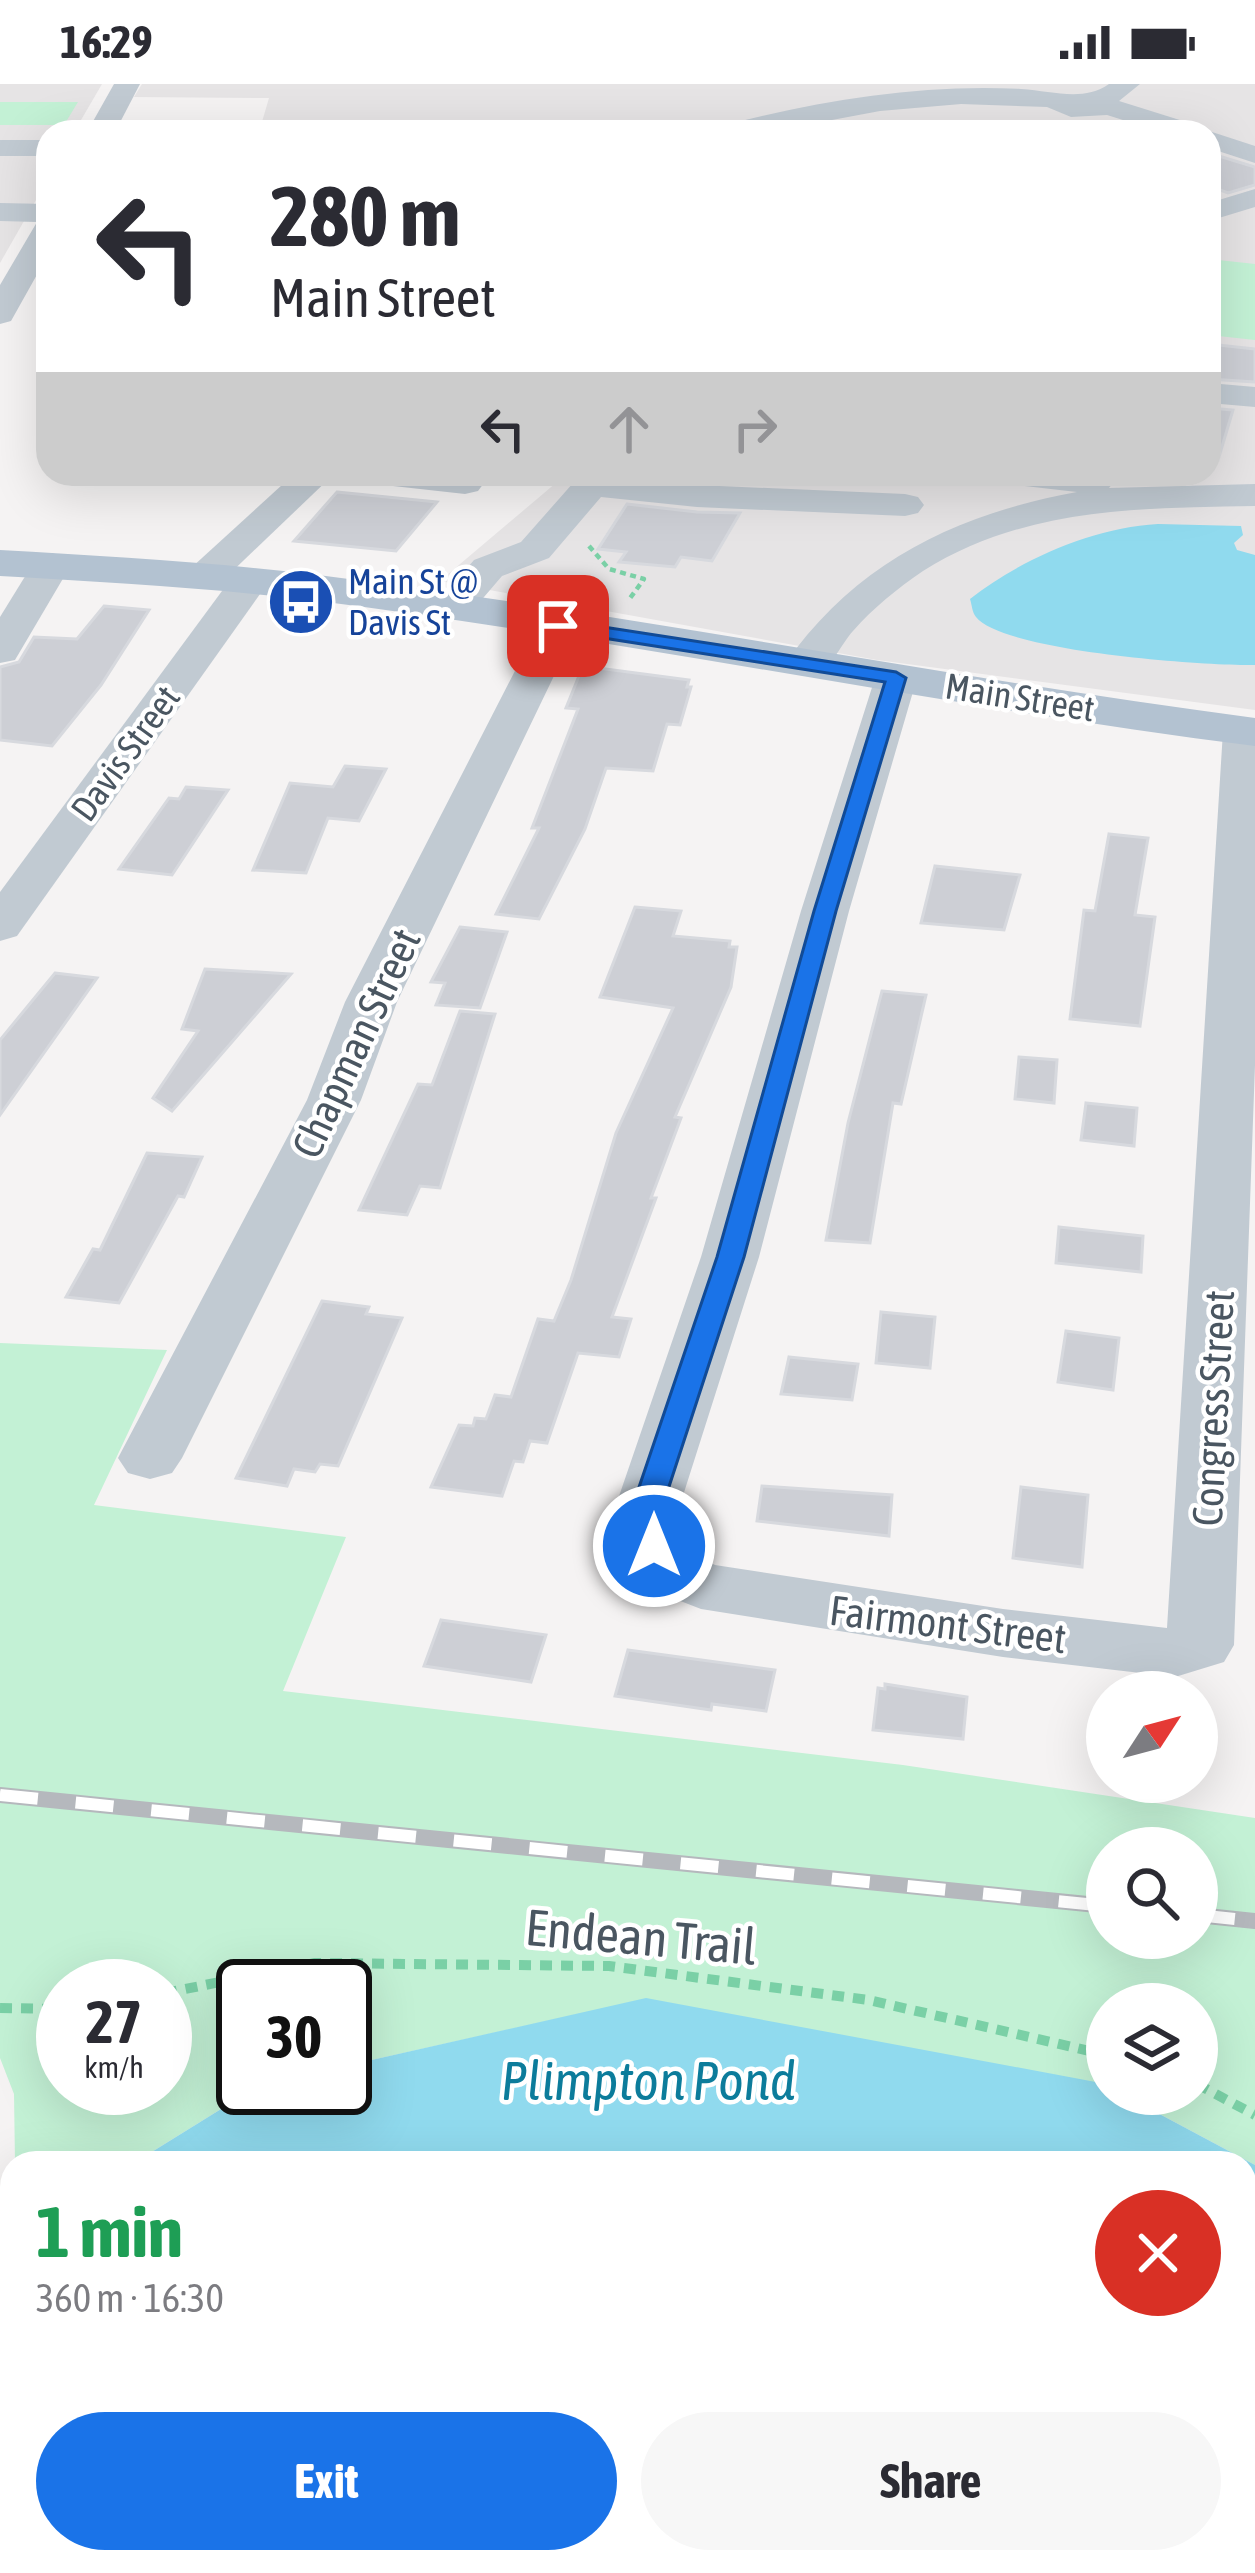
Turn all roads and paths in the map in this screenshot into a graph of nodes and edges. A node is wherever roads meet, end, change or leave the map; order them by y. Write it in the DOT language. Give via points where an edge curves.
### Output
graph roads {
  1 [pos="127,84"];
  2 [pos="1127,84"];
  3 [pos="1096,105"];
  4 [pos="108,120"];
  5 [pos="787,120"];
  6 [pos="1020,120"];
  7 [pos="1148,120"];
  8 [pos="1221,143"];
  9 [pos="0,148"];
  10 [pos="36,148"];
  11 [pos="1255,155"];
  12 [pos="0,165"];
  13 [pos="36,165"];
  14 [pos="1255,198"];
  15 [pos="1221,208"];
  16 [pos="0,212"];
  17 [pos="36,213"];
  18 [pos="21,255"];
  19 [pos="0,314"];
  20 [pos="1221,364"];
  21 [pos="1255,368"];
  22 [pos="1221,394"];
  23 [pos="1255,398"];
  24 [pos="306,486"];
  25 [pos="590,486"];
  26 [pos="638,486"];
  27 [pos="1101,486"];
  28 [pos="916,490"];
  29 [pos="1255,495"];
  30 [pos="1126,497"];
  31 [pos="962,534"];
  32 [pos="589,546"];
  33 [pos="0,563"];
  34 [pos="228,578"];
  35 [pos="27,588"];
  36 [pos="624,606"];
  37 [pos="452,609"];
  38 [pos="558,626"];
  39 [pos="0,651"];
  40 [pos="806,664"];
  41 [pos="896,678"];
  42 [pos="1250,731"];
  43 [pos="0,926"];
  44 [pos="149,1458"];
  45 [pos="1194,1650"];
  46 [pos="192,1988"];
  47 [pos="0,2008"];
  48 [pos="36,2009"];
  49 [pos="1086,2050"];
  50 [pos="1218,2095"];
  51 [pos="1255,2115"];
  1 -- 4 [label="street"];
  2 -- 3 [label="street"];
  3 -- 5 [label="street" via="947,93"];
  3 -- 6 [label="street"];
  3 -- 7 [label="street"];
  8 -- 11 [label="street"];
  9 -- 10 [label="street"];
  12 -- 13 [label="street"];
  14 -- 15 [label="street"];
  16 -- 17 [label="street"];
  18 -- 19 [label="street"];
  20 -- 21 [label="street"];
  22 -- 23 [label="street"];
  24 -- 34 [label="street, Davis Street"];
  25 -- 37 [label="street" via="535,550 488,568"];
  26 -- 28 [label="street" via="698,496"];
  27 -- 30 [label="street"];
  28 -- 31 [label="street" via="925,521"];
  29 -- 30 [label="street"];
  30 -- 31 [label="street"];
  31 -- 40 [label="street" via="864,595"];
  32 -- 36 [label="path" via="609,569 644,579"];
  33 -- 35 [label="main road, Main Street"];
  34 -- 35 [label="main road, Main Street"];
  34 -- 37 [label="main road, Main Street"];
  34 -- 43 [label="street, Davis Street"];
  35 -- 39 [label="street"];
  37 -- 38 [label="main road, Main Street"];
  38 -- 40 [label="main road, Main Street"];
  38 -- 44 [label="street, Chapman Street" via="371,1002 334,1100"];
  40 -- 41 [label="main road, Main Street"];
  41 -- 42 [label="main road, Main Street"];
  41 -- 45 [label="street, Fairmont Street" via="730,1257 648,1505 654,1546 676,1574 701,1586 1003,1633"];
  42 -- 45 [label="street, Congress Street" via="1232,909 1202,1635"];
  46 -- 49 [label="path, Endean Trail" via="314,1963 609,1966 869,2000"];
  47 -- 48 [label="path"];
  50 -- 51 [label="path"];
}
